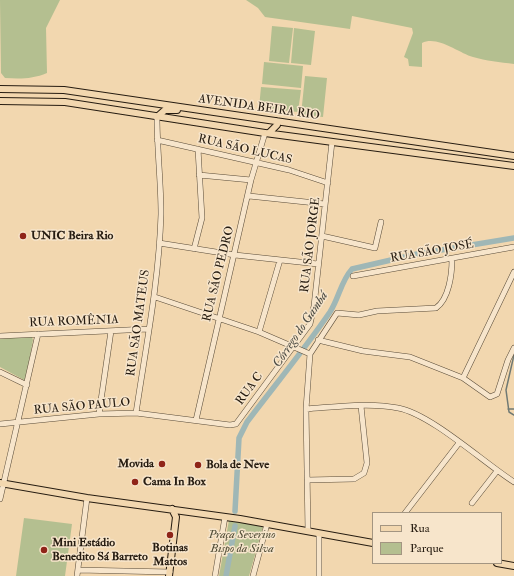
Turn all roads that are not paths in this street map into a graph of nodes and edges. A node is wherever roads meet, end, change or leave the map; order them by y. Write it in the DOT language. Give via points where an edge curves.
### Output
graph roads {
  1 [pos="0,89"];
  2 [pos="0,101"];
  3 [pos="193,110"];
  4 [pos="157,117"];
  5 [pos="276,121"];
  6 [pos="267,133"];
  7 [pos="157,140"];
  8 [pos="332,142"];
  9 [pos="198,148"];
  10 [pos="514,156"];
  11 [pos="256,162"];
  12 [pos="514,166"];
  13 [pos="199,175"];
  14 [pos="251,180"];
  15 [pos="328,183"];
  16 [pos="249,196"];
  17 [pos="325,204"];
  18 [pos="381,222"];
  19 [pos="322,236"];
  20 [pos="159,243"];
  21 [pos="514,247"];
  22 [pos="194,249"];
  23 [pos="235,255"];
  24 [pos="452,259"];
  25 [pos="280,260"];
  26 [pos="318,264"];
  27 [pos="514,272"];
  28 [pos="353,276"];
  29 [pos="155,297"];
  30 [pos="218,318"];
  31 [pos="148,329"];
  32 [pos="111,331"];
  33 [pos="259,332"];
  34 [pos="38,334"];
  35 [pos="0,336"];
  36 [pos="318,340"];
  37 [pos="296,347"];
  38 [pos="514,348"];
  39 [pos="309,353"];
  40 [pos="1,373"];
  41 [pos="462,378"];
  42 [pos="27,385"];
  43 [pos="361,406"];
  44 [pos="306,409"];
  45 [pos="136,413"];
  46 [pos="99,414"];
  47 [pos="196,420"];
  48 [pos="17,422"];
  49 [pos="0,424"];
  50 [pos="236,424"];
  51 [pos="459,443"];
  52 [pos="497,471"];
  53 [pos="307,480"];
  54 [pos="514,482"];
  55 [pos="1,483"];
  56 [pos="87,498"];
  57 [pos="0,499"];
  58 [pos="472,503"];
  59 [pos="166,506"];
  60 [pos="158,507"];
  61 [pos="173,511"];
  62 [pos="185,511"];
  63 [pos="407,512"];
  64 [pos="176,517"];
  65 [pos="225,517"];
  66 [pos="267,524"];
  67 [pos="308,531"];
  68 [pos="319,534"];
  69 [pos="372,543"];
  70 [pos="502,564"];
  71 [pos="514,566"];
  72 [pos="78,573"];
  73 [pos="170,574"];
  74 [pos="216,576"];
  75 [pos="253,576"];
  76 [pos="319,576"];
  1 -- 3 [label="main road, AVENIDA BEIRA RIO" via="64,90"];
  2 -- 4 [label="main road, AVENIDA BEIRA RIO" via="65,102"];
  3 -- 4 [label="main road" via="165,110"];
  3 -- 5 [label="main road, AVENIDA BEIRA RIO"];
  4 -- 6 [label="main road, AVENIDA BEIRA RIO"];
  4 -- 7 [label="street, RUA SÃO MATEUS"];
  5 -- 6 [label="main road" via="276,127"];
  5 -- 10 [label="main road, AVENIDA BEIRA RIO"];
  6 -- 8 [label="main road, AVENIDA BEIRA RIO"];
  6 -- 11 [label="street, RUA SÃO PEDRO"];
  7 -- 9 [label="street, RUA SÃO LUCAS"];
  7 -- 20 [label="street, RUA SÃO MATEUS" via="161,213"];
  8 -- 12 [label="main road, AVENIDA BEIRA RIO"];
  8 -- 15 [label="street, RUA SÃO JORGE"];
  9 -- 11 [label="street, RUA SÃO LUCAS"];
  9 -- 13 [label="street"];
  11 -- 14 [label="street, RUA SÃO PEDRO"];
  11 -- 15 [label="street, RUA SÃO LUCAS"];
  13 -- 14 [label="street"];
  13 -- 22 [label="street" via="202,218"];
  14 -- 16 [label="street, RUA SÃO PEDRO"];
  15 -- 17 [label="street, RUA SÃO JORGE"];
  16 -- 17 [label="street"];
  16 -- 23 [label="street, RUA SÃO PEDRO"];
  17 -- 19 [label="street, RUA SÃO JORGE"];
  18 -- 19 [label="street" via="375,248"];
  19 -- 26 [label="street, RUA SÃO JORGE"];
  20 -- 22 [label="street"];
  20 -- 29 [label="street, RUA SÃO MATEUS"];
  21 -- 24 [label="street, RUA SÃO JOSÉ"];
  22 -- 23 [label="street"];
  23 -- 25 [label="street"];
  23 -- 30 [label="street, RUA SÃO PEDRO"];
  24 -- 28 [label="street, RUA SÃO JOSÉ"];
  24 -- 36 [label="street" via="446,293 436,308 377,311 359,315 339,312"];
  25 -- 26 [label="street"];
  25 -- 33 [label="street"];
  26 -- 37 [label="street, RUA SÃO JORGE" via="310,324"];
  27 -- 41 [label="street"];
  29 -- 30 [label="street"];
  29 -- 31 [label="street, RUA SÃO MATEUS"];
  30 -- 33 [label="street"];
  30 -- 47 [label="street, RUA SÃO PEDRO"];
  31 -- 32 [label="street, RUA ROMÊNIA"];
  31 -- 45 [label="street, RUA SÃO MATEUS"];
  32 -- 34 [label="street, RUA ROMÊNIA"];
  32 -- 46 [label="street"];
  33 -- 37 [label="street"];
  34 -- 35 [label="street, RUA ROMÊNIA"];
  34 -- 42 [label="street"];
  36 -- 39 [label="street"];
  36 -- 41 [label="street" via="363,352 410,357"];
  37 -- 39 [label="street"];
  37 -- 50 [label="street, RUA C"];
  38 -- 41 [label="street" via="497,394 490,397"];
  39 -- 44 [label="street"];
  40 -- 42 [label="street"];
  42 -- 48 [label="street"];
  43 -- 44 [label="street"];
  43 -- 51 [label="street" via="408,411 424,418"];
  43 -- 53 [label="street" via="367,463 364,473 354,479"];
  44 -- 53 [label="street"];
  45 -- 46 [label="street, RUA SÃO PAULO"];
  45 -- 47 [label="street, RUA SÃO PAULO"];
  46 -- 48 [label="street, RUA SÃO PAULO"];
  47 -- 50 [label="street, RUA SÃO PAULO"];
  48 -- 49 [label="street, RUA SÃO PAULO"];
  48 -- 55 [label="street"];
  51 -- 52 [label="street"];
  51 -- 63 [label="street"];
  52 -- 54 [label="street"];
  52 -- 58 [label="street"];
  53 -- 67 [label="street"];
  55 -- 56 [label="main road"];
  55 -- 57 [label="street"];
  56 -- 60 [label="main road"];
  56 -- 72 [label="street"];
  59 -- 60 [label="main road"];
  59 -- 61 [label="main road"];
  59 -- 62 [label="main road"];
  60 -- 61 [label="main road"];
  61 -- 62 [label="main road"];
  61 -- 64 [label="main road"];
  62 -- 64 [label="main road"];
  62 -- 65 [label="main road"];
  64 -- 73 [label="main road"];
  65 -- 66 [label="main road"];
  65 -- 74 [label="street"];
  66 -- 67 [label="main road"];
  66 -- 75 [label="street"];
  67 -- 68 [label="main road"];
  68 -- 69 [label="main road"];
  68 -- 76 [label="street"];
  70 -- 71 [label="main road"];
  72 -- 73 [label="street"];
}
